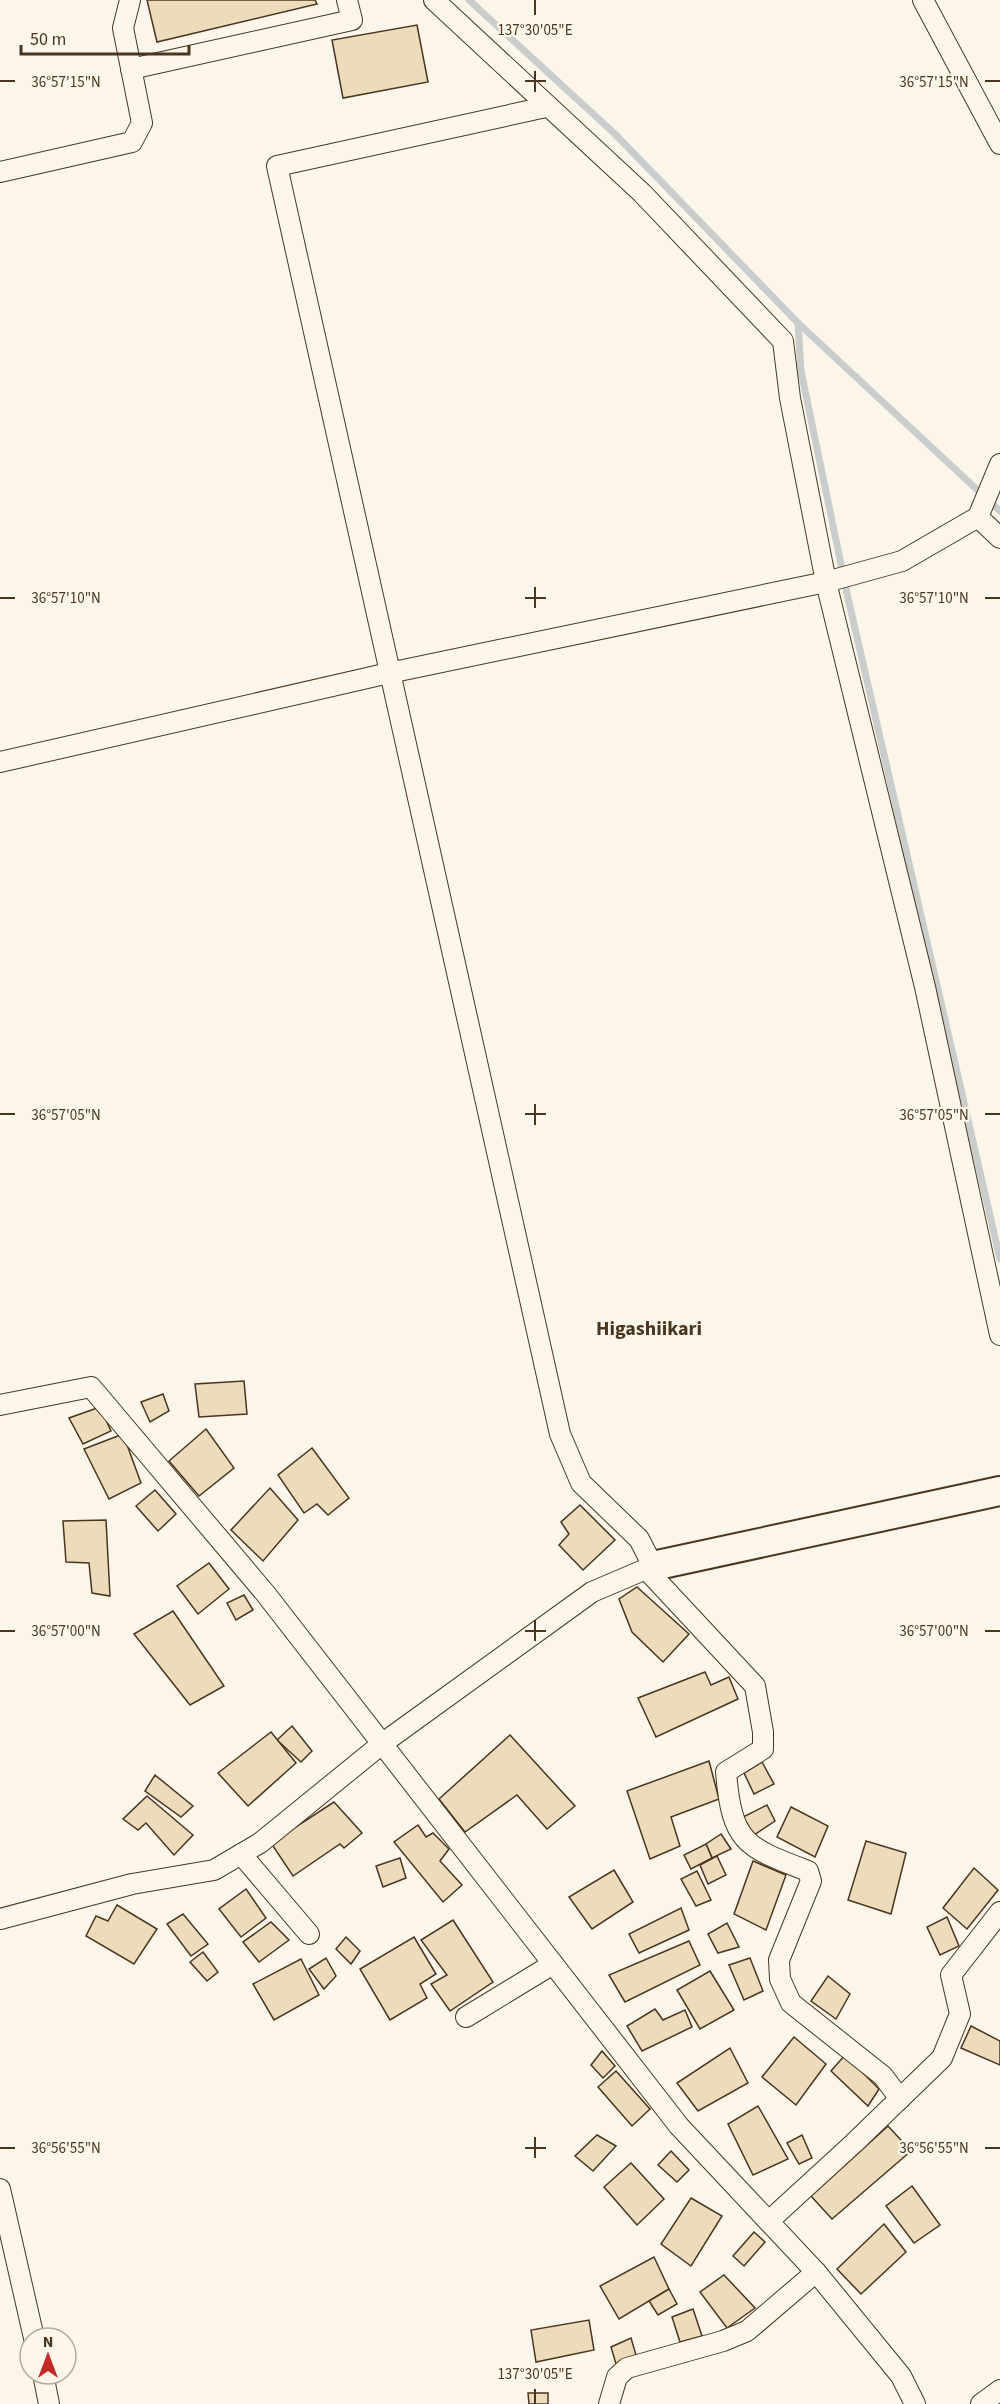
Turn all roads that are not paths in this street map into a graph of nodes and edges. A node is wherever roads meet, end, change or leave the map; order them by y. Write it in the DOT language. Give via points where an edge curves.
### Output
graph roads {
  1 [pos="130,0"];
  2 [pos="347,0"];
  3 [pos="434,0"];
  4 [pos="923,0"];
  5 [pos="131,69"];
  6 [pos="546,107"];
  7 [pos="1000,144"];
  8 [pos="0,172"];
  9 [pos="999,469"];
  10 [pos="978,517"];
  11 [pos="1000,538"];
  12 [pos="826,582"];
  13 [pos="388,673"];
  14 [pos="0,762"];
  15 [pos="1000,1335"];
  16 [pos="0,1404"];
  17 [pos="1000,1491"];
  18 [pos="649,1568"];
  19 [pos="383,1743"];
  20 [pos="241,1854"];
  21 [pos="1000,1912"];
  22 [pos="0,1918"];
  23 [pos="309,1934"];
  24 [pos="553,1964"];
  25 [pos="466,2017"];
  26 [pos="900,2099"];
  27 [pos="0,2189"];
  28 [pos="770,2220"];
  29 [pos="816,2272"];
  30 [pos="31,2326"];
  31 [pos="46,2386"];
  32 [pos="1000,2390"];
  33 [pos="50,2404"];
  34 [pos="609,2404"];
  35 [pos="915,2404"];
  36 [pos="981,2404"];
  1 -- 5 [label="street" via="123,28"];
  2 -- 5 [label="street" via="352,20"];
  3 -- 6 [label="street"];
  4 -- 7 [label="street"];
  5 -- 8 [label="street" via="142,123 132,142"];
  6 -- 12 [label="street" via="642,193 783,341 790,398"];
  6 -- 13 [label="street" via="277,166"];
  9 -- 10 [label="street"];
  10 -- 11 [label="street"];
  10 -- 12 [label="street" via="902,561"];
  12 -- 13 [label="street"];
  12 -- 15 [label="street" via="926,987"];
  13 -- 14 [label="street"];
  13 -- 18 [label="street" via="560,1434 581,1483 639,1539"];
  16 -- 19 [label="street" via="91,1387 265,1593"];
  17 -- 18 [label="street"];
  18 -- 19 [label="street" via="592,1592"];
  18 -- 26 [label="street" via="755,1686 763,1749 726,1772 728,1798 740,1836 761,1853 808,1871 811,1881 779,1960 780,1979 791,2002 882,2076"];
  19 -- 20 [label="street" via="260,1843"];
  19 -- 24 [label="street"];
  20 -- 22 [label="street" via="214,1870 132,1884"];
  20 -- 23 [label="street"];
  21 -- 26 [label="street" via="951,1975 960,2014 942,2058"];
  24 -- 25 [label="street"];
  24 -- 28 [label="street" via="679,2126"];
  26 -- 28 [label="street"];
  27 -- 30 [label="street"];
  28 -- 29 [label="street"];
  29 -- 34 [label="street" via="747,2331 627,2368 617,2377"];
  29 -- 35 [label="street" via="901,2376"];
  31 -- 33 [label="street"];
  32 -- 36 [label="street"];
}
